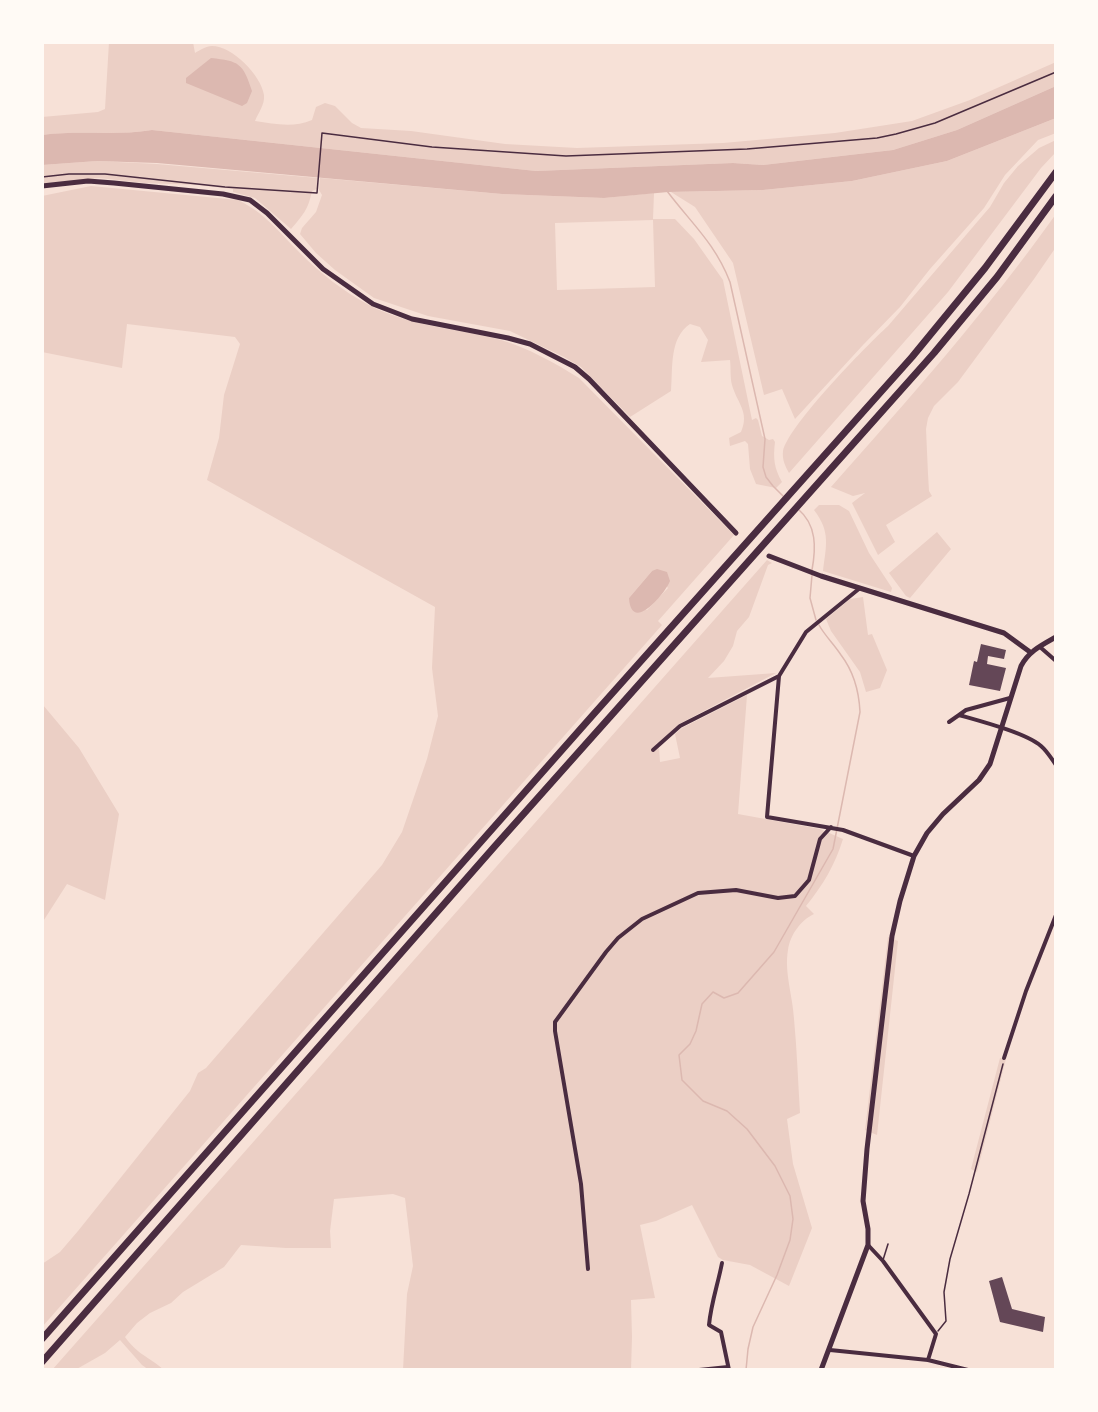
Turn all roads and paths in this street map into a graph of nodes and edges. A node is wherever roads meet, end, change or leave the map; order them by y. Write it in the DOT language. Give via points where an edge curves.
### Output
graph roads {
  1 [pos="1056,72"];
  2 [pos="1056,172"];
  3 [pos="42,177"];
  4 [pos="42,186"];
  5 [pos="1056,196"];
  6 [pos="736,533"];
  7 [pos="769,556"];
  8 [pos="860,588"];
  9 [pos="1056,637"];
  10 [pos="1040,646"];
  11 [pos="1030,652"];
  12 [pos="1056,661"];
  13 [pos="779,676"];
  14 [pos="1010,698"];
  15 [pos="959,715"];
  16 [pos="949,722"];
  17 [pos="1000,728"];
  18 [pos="653,750"];
  19 [pos="1056,765"];
  20 [pos="833,828"];
  21 [pos="914,856"];
  22 [pos="1056,915"];
  23 [pos="1004,1058"];
  24 [pos="888,1244"];
  25 [pos="868,1245"];
  26 [pos="883,1261"];
  27 [pos="722,1263"];
  28 [pos="588,1269"];
  29 [pos="936,1334"];
  30 [pos="42,1339"];
  31 [pos="830,1350"];
  32 [pos="928,1360"];
  33 [pos="42,1362"];
  34 [pos="729,1369"];
  35 [pos="699,1370"];
  36 [pos="821,1370"];
  37 [pos="968,1370"];
  1 -- 3 [label="path" via="935,123 878,138 747,149 566,156 432,147 322,133 317,193 105,174"];
  2 -- 30 [label="highway" via="956,305"];
  4 -- 6 [label="main road" via="105,182 250,200 323,269 358,295 393,313 530,344 575,368"];
  5 -- 33 [label="highway" via="934,353"];
  7 -- 8 [label="main road"];
  8 -- 11 [label="main road" via="1005,633"];
  8 -- 13 [label="street" via="806,632"];
  9 -- 10 [label="main road"];
  10 -- 11 [label="main road"];
  10 -- 12 [label="street"];
  11 -- 14 [label="main road"];
  13 -- 18 [label="street" via="680,726"];
  13 -- 20 [label="street" via="767,817"];
  14 -- 15 [label="street"];
  14 -- 17 [label="main road"];
  15 -- 16 [label="street"];
  15 -- 17 [label="street"];
  17 -- 19 [label="street" via="1037,743"];
  17 -- 21 [label="main road" via="990,764 980,780 943,814"];
  20 -- 21 [label="street"];
  20 -- 28 [label="street" via="820,839 809,880 795,896 778,898 736,890 698,893 632,926 618,938 555,1022 581,1184"];
  21 -- 25 [label="main road" via="892,936 867,1149 863,1201"];
  22 -- 23 [label="street"];
  23 -- 29 [label="path" via="950,1259 944,1292 945,1322"];
  24 -- 26 [label="lane"];
  25 -- 26 [label="street"];
  25 -- 31 [label="main road"];
  26 -- 29 [label="street"];
  27 -- 34 [label="street" via="709,1325 721,1332"];
  29 -- 32 [label="street"];
  31 -- 32 [label="street"];
  31 -- 36 [label="main road"];
  32 -- 37 [label="street"];
  34 -- 35 [label="street"];
}
